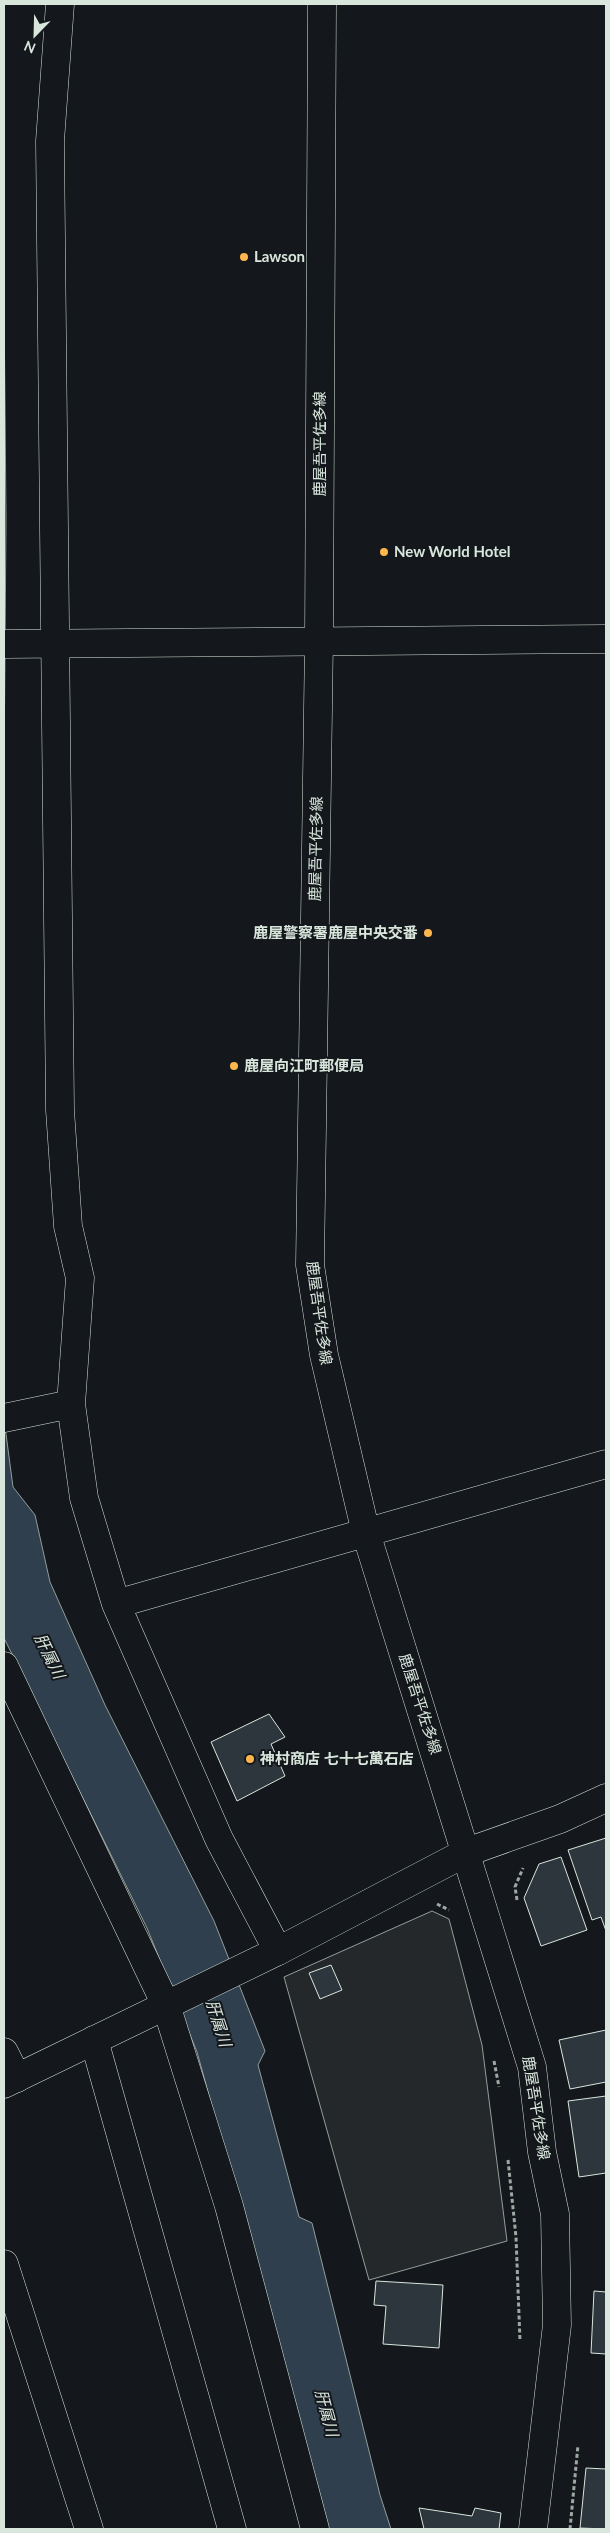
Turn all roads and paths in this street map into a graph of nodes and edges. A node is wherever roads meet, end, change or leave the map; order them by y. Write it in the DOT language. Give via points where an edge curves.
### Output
graph roads {
  1 [pos="60,4"];
  2 [pos="322,4"];
  3 [pos="606,638"];
  4 [pos="319,640"];
  5 [pos="4,644"];
  6 [pos="45,644"];
  7 [pos="71,1404"];
  8 [pos="4,1418"];
  9 [pos="606,1464"];
  10 [pos="366,1533"];
  11 [pos="116,1604"];
  12 [pos="4,1666"];
  13 [pos="606,1798"];
  14 [pos="467,1852"];
  15 [pos="433,1903"];
  16 [pos="457,1912"];
  17 [pos="278,1951"];
  18 [pos="166,2005"];
  19 [pos="94,2040"];
  20 [pos="4,2052"];
  21 [pos="492,2054"];
  22 [pos="10,2081"];
  23 [pos="500,2092"];
  24 [pos="507,2150"];
  25 [pos="4,2264"];
  26 [pos="521,2347"];
  27 [pos="89,2529"];
  28 [pos="232,2529"];
  29 [pos="315,2529"];
  30 [pos="533,2529"];
  1 -- 6 [label="street" via="50,141"];
  2 -- 4 [label="street, 鹿屋吾平佐多線"];
  3 -- 4 [label="street"];
  4 -- 6 [label="street"];
  4 -- 10 [label="street, 鹿屋吾平佐多線" via="310,1265 324,1355"];
  5 -- 6 [label="street"];
  6 -- 7 [label="street" via="60,1110 68,1226 80,1278"];
  7 -- 8 [label="street"];
  7 -- 11 [label="street" via="84,1498"];
  9 -- 10 [label="street"];
  10 -- 11 [label="street"];
  10 -- 14 [label="street, 鹿屋吾平佐多線"];
  11 -- 17 [label="street" via="219,1839"];
  12 -- 18 [label="street"];
  13 -- 14 [label="street" via="560,1819"];
  14 -- 17 [label="street"];
  14 -- 30 [label="street, 鹿屋吾平佐多線" via="532,2067 542,2152 555,2214 557,2325"];
  15 -- 16 [label="path"];
  17 -- 18 [label="street"];
  18 -- 19 [label="street"];
  18 -- 29 [label="street" via="229,2206"];
  19 -- 22 [label="street"];
  19 -- 28 [label="street"];
  20 -- 22 [label="street"];
  21 -- 23 [label="path"];
  24 -- 26 [label="path" via="516,2237"];
  25 -- 27 [label="street"];
}
